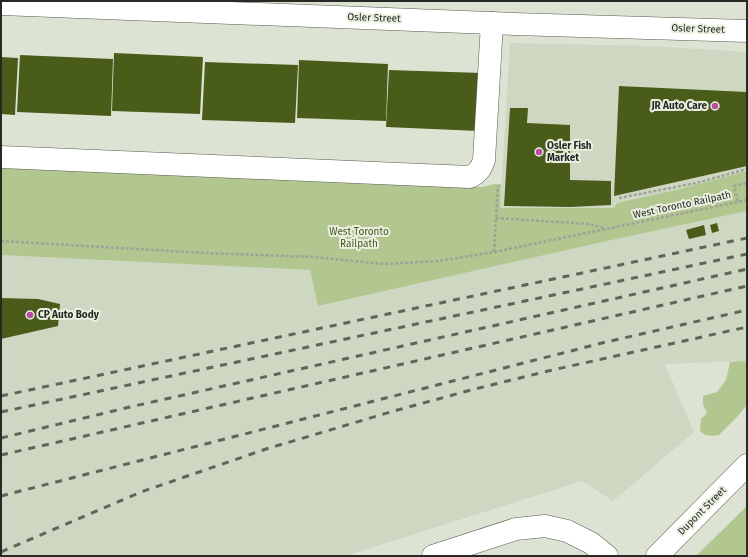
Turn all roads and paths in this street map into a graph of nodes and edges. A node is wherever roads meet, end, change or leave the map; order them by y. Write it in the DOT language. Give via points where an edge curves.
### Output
graph roads {
  1 [pos="1,4"];
  2 [pos="492,23"];
  3 [pos="747,31"];
  4 [pos="1,157"];
  5 [pos="747,169"];
  6 [pos="747,183"];
  7 [pos="619,198"];
  8 [pos="747,200"];
  9 [pos="738,201"];
  10 [pos="496,218"];
  11 [pos="608,229"];
  12 [pos="1,241"];
  13 [pos="747,465"];
  14 [pos="433,556"];
  15 [pos="607,556"];
  16 [pos="657,556"];
  1 -- 2 [label="street, Osler Street"];
  2 -- 3 [label="street, Osler Street"];
  2 -- 4 [label="street" via="484,160 482,168 470,177"];
  5 -- 7 [label="path" via="696,183"];
  6 -- 9 [label="path" via="734,186"];
  8 -- 9 [label="path, West Toronto Railpath"];
  9 -- 11 [label="path, West Toronto Railpath"];
  10 -- 11 [label="path" via="588,224"];
  11 -- 12 [label="path, West Toronto Railpath" via="494,252 439,260 383,264 314,257"];
  13 -- 16 [label="street, Dupont Street"];
  14 -- 15 [label="street" via="516,529 545,526 567,531 591,543"];
}
